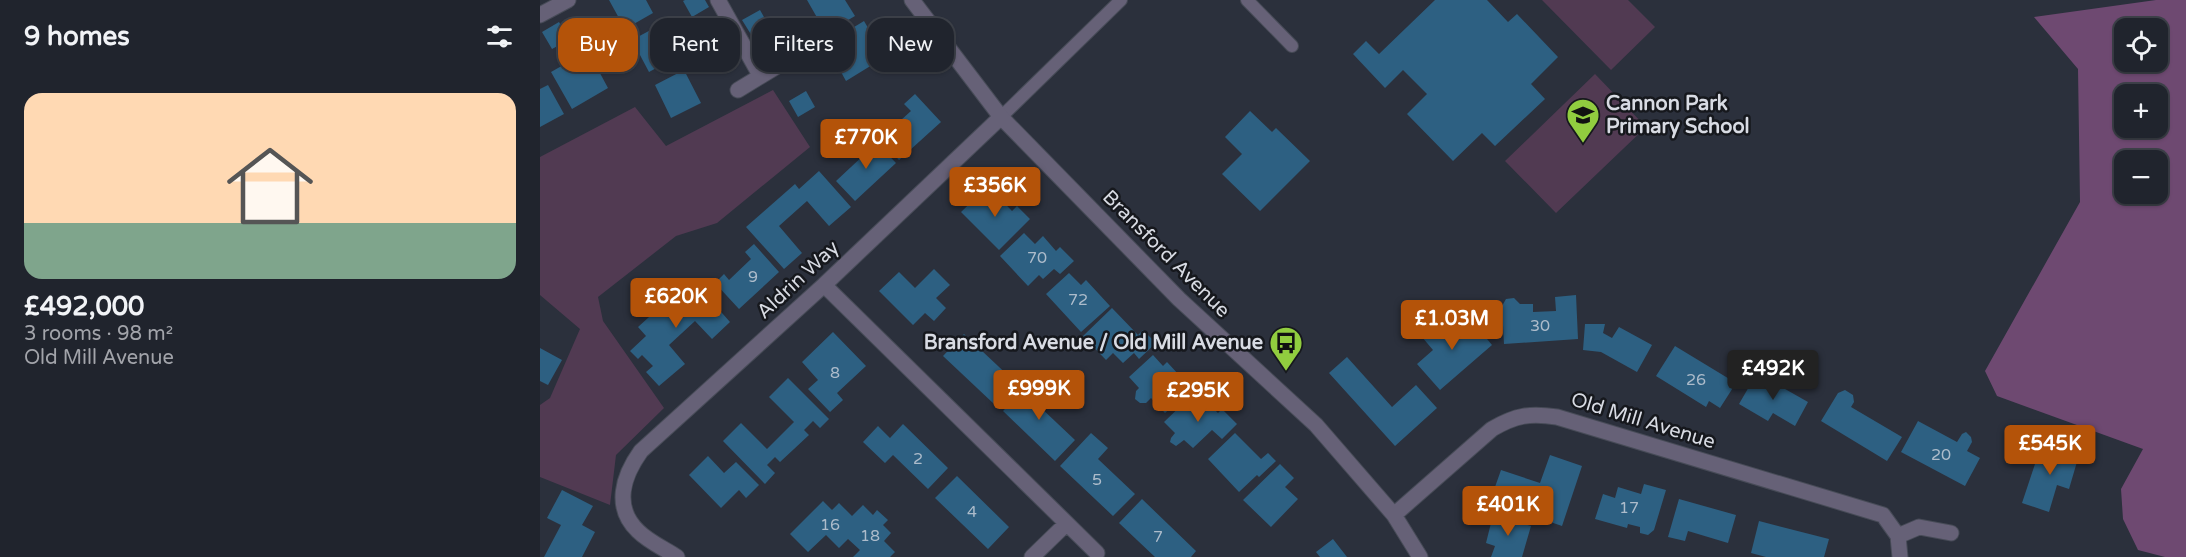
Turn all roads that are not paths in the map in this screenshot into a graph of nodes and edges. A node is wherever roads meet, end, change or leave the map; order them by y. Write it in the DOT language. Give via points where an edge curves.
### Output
graph roads {
  1 [pos="568,0"];
  2 [pos="718,0"];
  3 [pos="912,0"];
  4 [pos="1120,0"];
  5 [pos="1247,0"];
  6 [pos="540,15"];
  7 [pos="1292,46"];
  8 [pos="766,72"];
  9 [pos="760,75"];
  10 [pos="738,90"];
  11 [pos="1001,117"];
  12 [pos="824,285"];
  13 [pos="1394,515"];
  14 [pos="1066,524"];
  15 [pos="1951,533"];
  16 [pos="1898,536"];
  17 [pos="1097,553"];
  18 [pos="677,557"];
  19 [pos="1032,557"];
  20 [pos="1420,557"];
  21 [pos="1900,557"];
  1 -- 6 [label="street"];
  2 -- 9 [label="street"];
  3 -- 11 [label="street, Bransford Avenue"];
  4 -- 11 [label="lane"];
  5 -- 7 [label="lane"];
  8 -- 9 [label="street"];
  9 -- 10 [label="street"];
  11 -- 12 [label="street, Aldrin Way"];
  11 -- 13 [label="street, Bransford Avenue" via="1179,299 1316,425"];
  12 -- 14 [label="street"];
  12 -- 18 [label="street, Aldrin Way" via="641,451 630,467 622,495 626,514 638,531"];
  13 -- 16 [label="street, Old Mill Avenue" via="1492,429 1510,419 1535,413 1883,515"];
  13 -- 20 [label="street, Bransford Avenue"];
  14 -- 17 [label="street"];
  14 -- 19 [label="street"];
  15 -- 16 [label="street" via="1919,527"];
  16 -- 21 [label="street"];
}
